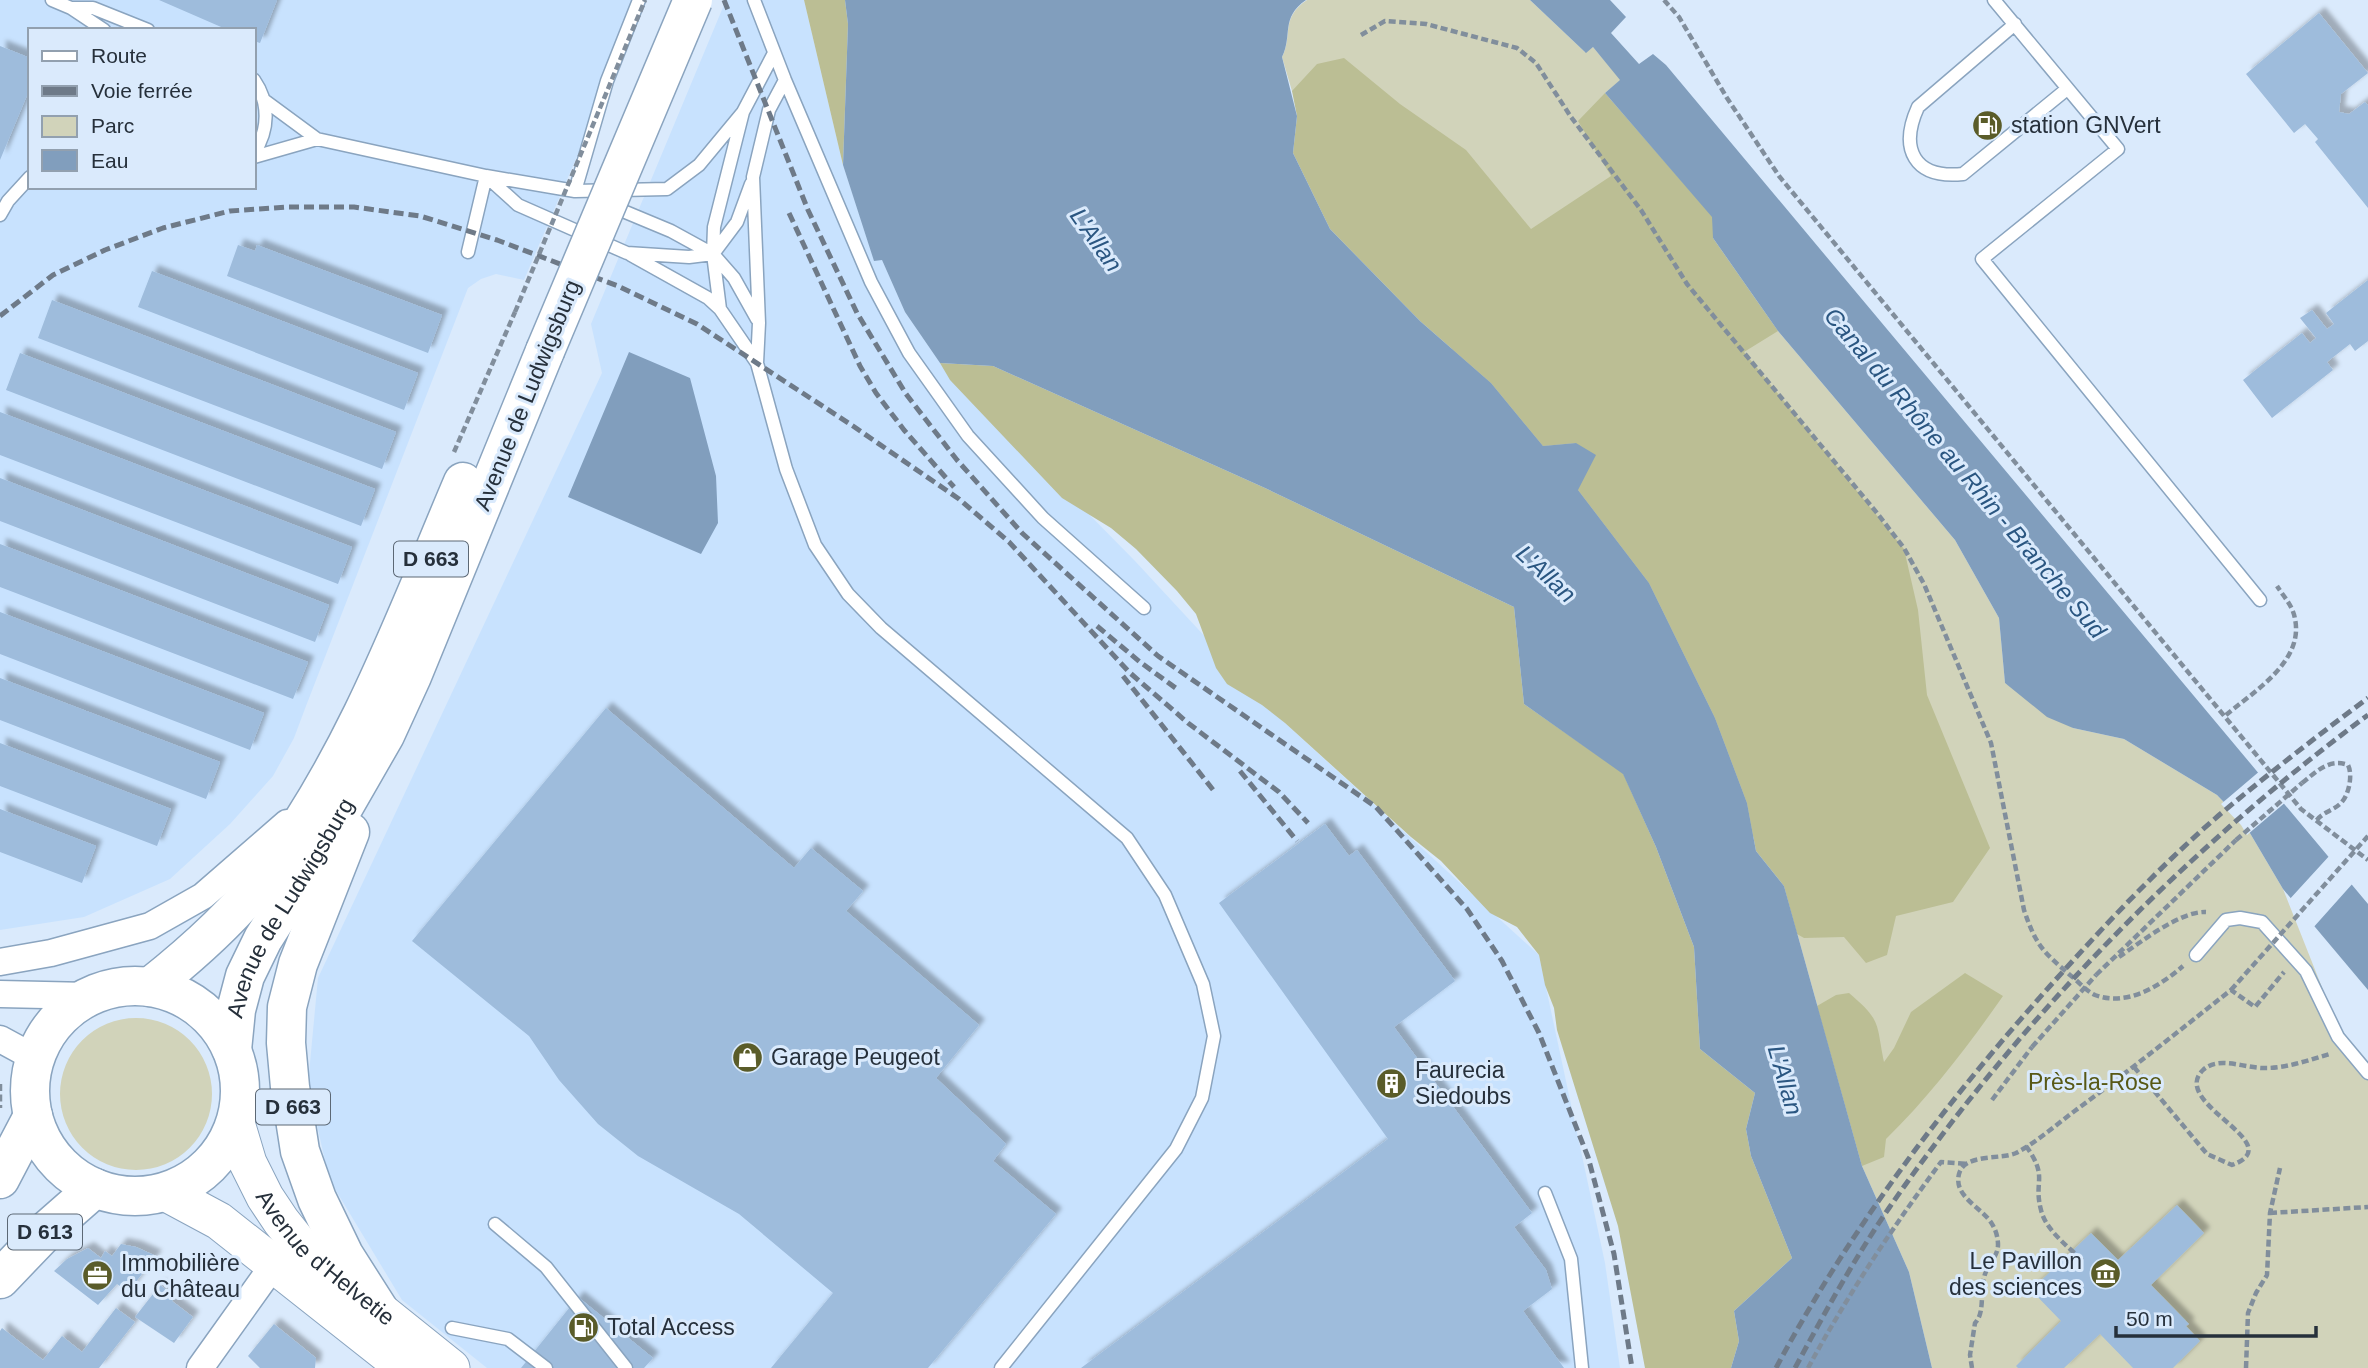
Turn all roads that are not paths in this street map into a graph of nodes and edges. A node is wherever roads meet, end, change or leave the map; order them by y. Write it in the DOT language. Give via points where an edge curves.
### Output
graph roads {
  1 [pos="52,0"];
  2 [pos="639,0"];
  3 [pos="666,0"];
  4 [pos="693,0"];
  5 [pos="754,0"];
  6 [pos="1994,0"];
  7 [pos="73,4"];
  8 [pos="2015,24"];
  9 [pos="102,28"];
  10 [pos="144,28"];
  11 [pos="774,53"];
  12 [pos="785,80"];
  13 [pos="256,83"];
  14 [pos="2067,89"];
  15 [pos="264,100"];
  16 [pos="743,113"];
  17 [pos="317,139"];
  18 [pos="256,152"];
  19 [pos="256,154"];
  20 [pos="486,176"];
  21 [pos="753,177"];
  22 [pos="28,179"];
  23 [pos="575,191"];
  24 [pos="0,215"];
  25 [pos="468,252"];
  26 [pos="627,253"];
  27 [pos="713,254"];
  28 [pos="720,309"];
  29 [pos="759,323"];
  30 [pos="529,331"];
  31 [pos="757,363"];
  32 [pos="2260,600"];
  33 [pos="1144,608"];
  34 [pos="386,735"];
  35 [pos="326,786"];
  36 [pos="2196,955"];
  37 [pos="0,962"];
  38 [pos="150,987"];
  39 [pos="0,994"];
  40 [pos="89,996"];
  41 [pos="0,1039"];
  42 [pos="232,1050"];
  43 [pos="35,1058"];
  44 [pos="2368,1073"];
  45 [pos="17,1117"];
  46 [pos="236,1123"];
  47 [pos="0,1180"];
  48 [pos="95,1188"];
  49 [pos="165,1192"];
  50 [pos="1545,1193"];
  51 [pos="495,1224"];
  52 [pos="275,1263"];
  53 [pos="0,1279"];
  54 [pos="379,1310"];
  55 [pos="452,1328"];
  56 [pos="200,1368"];
  57 [pos="405,1368"];
  58 [pos="451,1368"];
  59 [pos="546,1368"];
  60 [pos="626,1368"];
  61 [pos="1001,1368"];
  62 [pos="1582,1368"];
  1 -- 7 [label="lane"];
  2 -- 23 [label="lane" via="607,81"];
  3 -- 30 [label="main road, Avenue de Ludwigsburg / D 663"];
  4 -- 30 [label="main road, Avenue de Ludwigsburg / D 663, bridge"];
  5 -- 11 [label="lane"];
  6 -- 8 [label="lane"];
  7 -- 9 [label="lane"];
  7 -- 10 [label="lane"];
  8 -- 14 [label="lane"];
  8 -- 14 [label="lane" via="1918,107 1909,126 1908,145 1922,167 1942,176 1963,174"];
  11 -- 12 [label="lane"];
  11 -- 16 [label="lane"];
  12 -- 21 [label="lane" via="769,110"];
  12 -- 33 [label="lane" via="871,282 909,353 968,436 1043,518"];
  13 -- 15 [label="lane"];
  14 -- 32 [label="lane" via="2118,149 1982,259"];
  15 -- 17 [label="lane"];
  15 -- 18 [label="lane" via="266,121"];
  16 -- 23 [label="lane" via="699,164 667,189"];
  16 -- 27 [label="lane" via="713,226"];
  17 -- 19 [label="lane"];
  17 -- 20 [label="lane"];
  20 -- 23 [label="lane"];
  20 -- 25 [label="lane"];
  20 -- 26 [label="lane" via="518,205"];
  21 -- 27 [label="lane" via="737,222"];
  21 -- 29 [label="lane"];
  22 -- 24 [label="lane"];
  23 -- 27 [label="lane"];
  26 -- 27 [label="lane"];
  26 -- 28 [label="lane"];
  27 -- 28 [label="lane"];
  27 -- 29 [label="lane" via="734,278"];
  28 -- 31 [label="lane"];
  29 -- 31 [label="lane"];
  30 -- 34 [label="main road, Avenue de Ludwigsburg / D 663" via="412,676"];
  30 -- 35 [label="main road, Avenue de Ludwigsburg / D 663" via="362,719"];
  31 -- 61 [label="lane" via="786,469 815,545 848,594 881,628 1128,838 1165,895 1203,984 1214,1036 1202,1098 1175,1149"];
  34 -- 42 [label="main road, Avenue de Ludwigsburg / D 663" via="263,939 245,976"];
  34 -- 54 [label="main road, D 663" via="298,964 286,1007 289,1087 300,1151 344,1255"];
  35 -- 37 [label="street, Avenue de Ludwigsburg" via="202,896 150,926"];
  35 -- 38 [label="main road, Avenue de Ludwigsburg / D 663" via="267,873 199,948"];
  36 -- 44 [label="lane" via="2226,920 2262,922 2306,971 2338,1037"];
  38 -- 40 [label="main road" via="119,987"];
  38 -- 42 [label="main road" via="194,1005 213,1020"];
  39 -- 40 [label="street"];
  40 -- 43 [label="main road" via="66,1012"];
  41 -- 43 [label="street"];
  42 -- 46 [label="main road" via="239,1074"];
  43 -- 45 [label="main road" via="30,1087"];
  45 -- 47 [label="main road"];
  45 -- 48 [label="main road" via="67,1171"];
  46 -- 49 [label="main road" via="221,1154 196,1178"];
  46 -- 54 [label="main road, Avenue d'Helvetie / D 663" via="248,1163 281,1222 304,1251"];
  48 -- 49 [label="main road" via="125,1196"];
  48 -- 53 [label="main road, D 613"];
  49 -- 52 [label="main road, Avenue d'Helvetie" via="219,1222"];
  50 -- 62 [label="lane" via="1571,1259"];
  51 -- 60 [label="lane" via="546,1267"];
  52 -- 56 [label="street"];
  52 -- 57 [label="main road, Avenue d'Helvetie"];
  54 -- 58 [label="main road, Avenue d'Helvetie / D 663"];
  55 -- 59 [label="lane" via="508,1339"];
}
